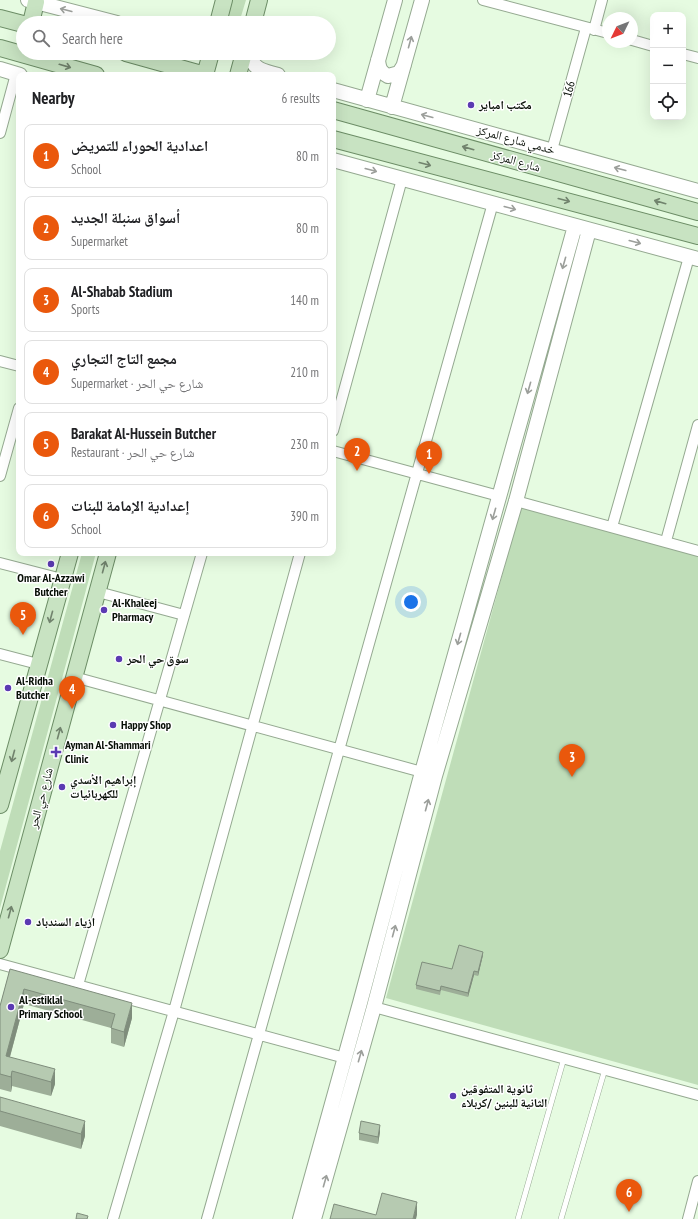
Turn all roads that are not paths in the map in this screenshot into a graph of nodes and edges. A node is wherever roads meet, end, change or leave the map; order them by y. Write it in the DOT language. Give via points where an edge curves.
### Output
graph roads {
  1 [pos="224,0"];
  2 [pos="259,0"];
  3 [pos="395,0"];
  4 [pos="422,0"];
  5 [pos="483,0"];
  6 [pos="602,0"];
  7 [pos="32,1"];
  8 [pos="507,3"];
  9 [pos="31,16"];
  10 [pos="91,16"];
  11 [pos="220,16"];
  12 [pos="255,16"];
  13 [pos="0,18"];
  14 [pos="16,22"];
  15 [pos="590,29"];
  16 [pos="602,32"];
  17 [pos="638,42"];
  18 [pos="650,45"];
  19 [pos="0,48"];
  20 [pos="16,52"];
  21 [pos="686,55"];
  22 [pos="698,58"];
  23 [pos="43,60"];
  24 [pos="151,60"];
  25 [pos="209,60"];
  26 [pos="378,60"];
  27 [pos="243,61"];
  28 [pos="404,65"];
  29 [pos="0,69"];
  30 [pos="85,72"];
  31 [pos="194,72"];
  32 [pos="206,72"];
  33 [pos="266,72"];
  34 [pos="16,73"];
  35 [pos="16,81"];
  36 [pos="336,91"];
  37 [pos="367,100"];
  38 [pos="392,107"];
  39 [pos="336,111"];
  40 [pos="0,133"];
  41 [pos="336,140"];
  42 [pos="552,150"];
  43 [pos="336,161"];
  44 [pos="402,179"];
  45 [pos="698,191"];
  46 [pos="493,203"];
  47 [pos="698,212"];
  48 [pos="575,226"];
  49 [pos="589,230"];
  50 [pos="698,236"];
  51 [pos="693,258"];
  52 [pos="0,360"];
  53 [pos="16,365"];
  54 [pos="16,419"];
  55 [pos="336,420"];
  56 [pos="698,425"];
  57 [pos="336,452"];
  58 [pos="417,474"];
  59 [pos="0,476"];
  60 [pos="499,496"];
  61 [pos="516,501"];
  62 [pos="612,527"];
  63 [pos="666,542"];
  64 [pos="698,551"];
  65 [pos="69,556"];
  66 [pos="107,556"];
  67 [pos="201,556"];
  68 [pos="299,556"];
  69 [pos="0,563"];
  70 [pos="62,579"];
  71 [pos="98,592"];
  72 [pos="184,615"];
  73 [pos="0,654"];
  74 [pos="38,664"];
  75 [pos="74,677"];
  76 [pos="160,700"];
  77 [pos="252,726"];
  78 [pos="339,749"];
  79 [pos="422,772"];
  80 [pos="0,805"];
  81 [pos="386,906"];
  82 [pos="400,910"];
  83 [pos="0,950"];
  84 [pos="0,964"];
  85 [pos="78,985"];
  86 [pos="374,1007"];
  87 [pos="174,1011"];
  88 [pos="259,1034"];
  89 [pos="345,1058"];
  90 [pos="564,1058"];
  91 [pos="605,1069"];
  92 [pos="698,1095"];
  93 [pos="698,1181"];
  94 [pos="695,1201"];
  95 [pos="113,1219"];
  96 [pos="207,1219"];
  97 [pos="300,1219"];
  98 [pos="314,1219"];
  99 [pos="518,1219"];
  100 [pos="561,1219"];
  101 [pos="688,1219"];
  1 -- 11 [label="main road"];
  2 -- 12 [label="main road"];
  3 -- 26 [label="street"];
  28 -- 4 [label="street, one-way"];
  5 -- 8 [label="street"];
  6 -- 15 [label="street, 166"];
  7 -- 9 [label="main road"];
  10 -- 7 [label="street, one-way"];
  8 -- 15 [label="street"];
  13 -- 14 [label="main road"];
  15 -- 16 [label="street"];
  15 -- 42 [label="street, 166"];
  17 -- 18 [label="street"];
  19 -- 20 [label="main road, one-way"];
  21 -- 22 [label="street"];
  23 -- 30 [label="main road, one-way"];
  24 -- 31 [label="main road"];
  25 -- 32 [label="main road"];
  26 -- 28 [label="street" via="380,69 388,76 398,73"];
  26 -- 37 [label="street"];
  27 -- 33 [label="street" via="252,63 258,70"];
  28 -- 38 [label="street"];
  29 -- 34 [label="street"];
  35 -- 40 [label="street"];
  36 -- 37 [label="street, خدمي شارع المركز"];
  37 -- 38 [label="street, خدمي شارع المركز"];
  42 -- 38 [label="street, خدمي شارع المركز, one-way"];
  47 -- 39 [label="main road, شارع المركز, one-way"];
  41 -- 50 [label="main road, one-way"];
  45 -- 42 [label="street, خدمي شارع المركز, one-way"];
  43 -- 44 [label="street, one-way"];
  44 -- 46 [label="street"];
  44 -- 55 [label="street"];
  46 -- 48 [label="street, one-way"];
  46 -- 58 [label="street"];
  48 -- 49 [label="street"];
  48 -- 60 [label="street, one-way"];
  49 -- 51 [label="street, one-way"];
  49 -- 61 [label="street"];
  51 -- 62 [label="street"];
  52 -- 53 [label="street"];
  54 -- 59 [label="street"];
  56 -- 63 [label="street"];
  57 -- 58 [label="street"];
  58 -- 60 [label="street"];
  58 -- 78 [label="street"];
  60 -- 79 [label="street, one-way"];
  61 -- 62 [label="street"];
  82 -- 61 [label="street, one-way" via="435,776"];
  62 -- 63 [label="street"];
  63 -- 64 [label="street"];
  65 -- 70 [label="main road"];
  71 -- 66 [label="main road, شارع حي الحر, one-way"];
  67 -- 72 [label="street"];
  68 -- 77 [label="street"];
  69 -- 70 [label="street"];
  70 -- 74 [label="main road, one-way"];
  71 -- 72 [label="street"];
  71 -- 75 [label="main road, شارع حي الحر"];
  72 -- 76 [label="street"];
  73 -- 74 [label="street"];
  74 -- 80 [label="main road, one-way"];
  75 -- 76 [label="street"];
  83 -- 75 [label="main road, شارع حي الحر, one-way"];
  76 -- 77 [label="street"];
  76 -- 85 [label="street"];
  77 -- 78 [label="street"];
  77 -- 87 [label="street"];
  78 -- 79 [label="street"];
  78 -- 88 [label="street"];
  79 -- 81 [label="street"];
  81 -- 82 [label="street"];
  81 -- 89 [label="street"];
  86 -- 82 [label="street, one-way"];
  84 -- 85 [label="street"];
  85 -- 87 [label="street"];
  86 -- 90 [label="street"];
  98 -- 86 [label="street, one-way"];
  87 -- 88 [label="street"];
  87 -- 95 [label="street"];
  88 -- 89 [label="street"];
  88 -- 96 [label="street"];
  89 -- 97 [label="street"];
  90 -- 91 [label="street"];
  90 -- 99 [label="lane"];
  91 -- 92 [label="street"];
  91 -- 100 [label="lane"];
  93 -- 94 [label="street"];
  94 -- 101 [label="street"];
}
